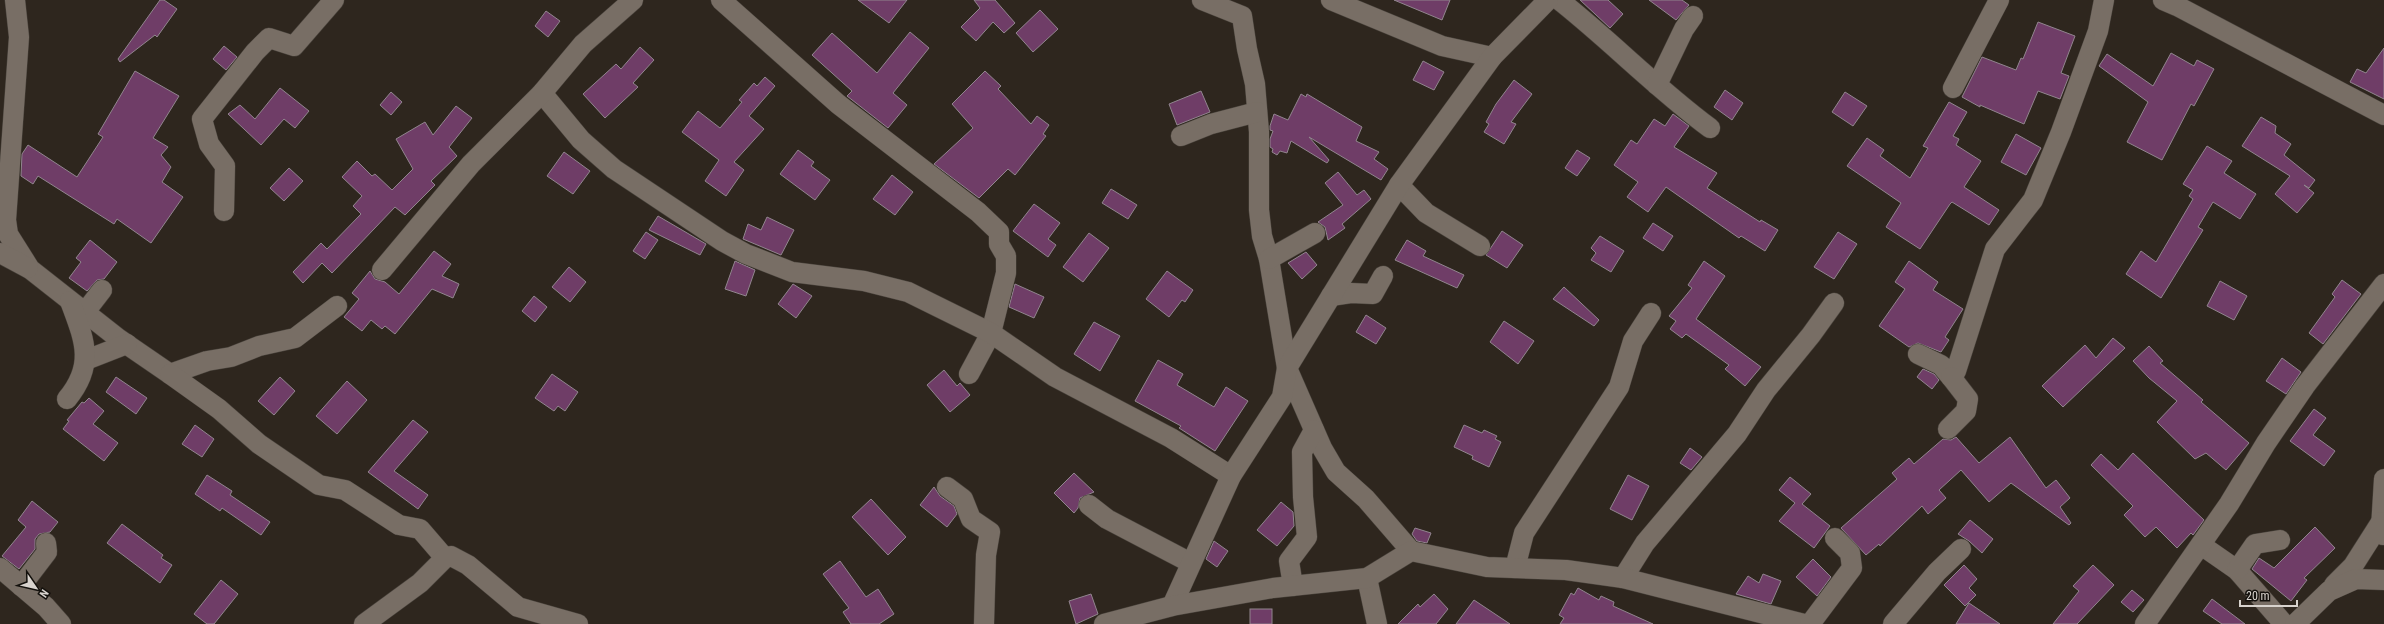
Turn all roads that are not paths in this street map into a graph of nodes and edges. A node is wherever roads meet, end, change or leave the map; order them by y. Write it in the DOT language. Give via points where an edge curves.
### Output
graph roads {
  1 [pos="16,0"];
  2 [pos="334,0"];
  3 [pos="633,0"];
  4 [pos="721,0"];
  5 [pos="1202,0"];
  6 [pos="1331,0"];
  7 [pos="1548,0"];
  8 [pos="1559,0"];
  9 [pos="1999,0"];
  10 [pos="2104,0"];
  11 [pos="2163,0"];
  12 [pos="1693,16"];
  13 [pos="1492,57"];
  14 [pos="1657,85"];
  15 [pos="1954,88"];
  16 [pos="542,93"];
  17 [pos="1257,112"];
  18 [pos="2384,115"];
  19 [pos="1710,128"];
  20 [pos="1180,136"];
  21 [pos="1399,185"];
  22 [pos="224,211"];
  23 [pos="1315,233"];
  24 [pos="4,238"];
  25 [pos="1480,246"];
  26 [pos="0,253"];
  27 [pos="1269,259"];
  28 [pos="382,270"];
  29 [pos="33,272"];
  30 [pos="1383,276"];
  31 [pos="2384,284"];
  32 [pos="102,290"];
  33 [pos="1331,296"];
  34 [pos="1834,303"];
  35 [pos="77,306"];
  36 [pos="337,306"];
  37 [pos="1651,313"];
  38 [pos="991,333"];
  39 [pos="127,344"];
  40 [pos="1918,354"];
  41 [pos="86,360"];
  42 [pos="1287,368"];
  43 [pos="170,374"];
  44 [pos="969,374"];
  45 [pos="1951,377"];
  46 [pos="68,399"];
  47 [pos="1948,429"];
  48 [pos="1314,430"];
  49 [pos="1231,476"];
  50 [pos="2384,479"];
  51 [pos="947,487"];
  52 [pos="1089,505"];
  53 [pos="2383,530"];
  54 [pos="1835,538"];
  55 [pos="2280,540"];
  56 [pos="46,543"];
  57 [pos="2201,545"];
  58 [pos="1962,549"];
  59 [pos="1411,551"];
  60 [pos="445,558"];
  61 [pos="1191,563"];
  62 [pos="0,568"];
  63 [pos="1515,568"];
  64 [pos="2237,570"];
  65 [pos="1367,578"];
  66 [pos="1623,578"];
  67 [pos="2384,580"];
  68 [pos="21,586"];
  69 [pos="1293,586"];
  70 [pos="2329,591"];
  71 [pos="1172,606"];
  72 [pos="61,624"];
  73 [pos="364,624"];
  74 [pos="578,624"];
  75 [pos="984,624"];
  76 [pos="1104,624"];
  77 [pos="1377,624"];
  78 [pos="1804,624"];
  79 [pos="1810,624"];
  80 [pos="1893,624"];
  81 [pos="2145,624"];
  82 [pos="2284,624"];
  83 [pos="2295,624"];
  1 -- 24 [label="street" via="19,37"];
  2 -- 22 [label="street" via="294,46 269,38 202,119 209,144 225,166"];
  3 -- 16 [label="street" via="583,44"];
  4 -- 38 [label="street" via="838,104 978,212 999,232 999,244 1006,256 1006,272"];
  5 -- 17 [label="street" via="1242,16 1255,84"];
  6 -- 13 [label="street" via="1442,46"];
  7 -- 13 [label="street"];
  8 -- 14 [label="street"];
  9 -- 15 [label="street"];
  10 -- 45 [label="street" via="2098,31 2061,132 2033,200 1995,249 1956,371"];
  11 -- 18 [label="street"];
  12 -- 14 [label="street"];
  13 -- 21 [label="street"];
  14 -- 19 [label="street"];
  16 -- 28 [label="street" via="471,164"];
  16 -- 38 [label="street" via="581,140 614,168 722,241 746,254 792,272 864,281 908,292"];
  17 -- 20 [label="street" via="1211,124"];
  17 -- 27 [label="street" via="1259,210 1262,236"];
  21 -- 25 [label="street" via="1426,213"];
  21 -- 33 [label="street"];
  23 -- 27 [label="street"];
  24 -- 29 [label="street"];
  26 -- 29 [label="street"];
  27 -- 42 [label="street"];
  29 -- 35 [label="street"];
  30 -- 33 [label="street" via="1373,294 1351,293"];
  31 -- 57 [label="street" via="2296,399"];
  32 -- 35 [label="street"];
  33 -- 42 [label="street"];
  34 -- 66 [label="street" via="1766,390 1737,434 1645,543"];
  35 -- 39 [label="street"];
  35 -- 41 [label="street"];
  36 -- 43 [label="street" via="295,338 260,346 231,357 207,361"];
  37 -- 63 [label="street" via="1633,341 1619,387 1524,533"];
  38 -- 44 [label="street"];
  38 -- 49 [label="street" via="1055,377 1172,438"];
  39 -- 41 [label="street"];
  39 -- 43 [label="street"];
  40 -- 45 [label="street" via="1941,365"];
  41 -- 46 [label="street" via="79,385"];
  42 -- 48 [label="street"];
  42 -- 49 [label="street" via="1282,397"];
  43 -- 60 [label="street" via="218,409 259,444 319,485 345,490 400,526 420,528"];
  45 -- 47 [label="street" via="1968,399 1966,410"];
  48 -- 59 [label="street" via="1336,472 1366,499"];
  48 -- 69 [label="street" via="1302,452 1306,537 1289,561"];
  49 -- 61 [label="street"];
  50 -- 53 [label="street"];
  51 -- 75 [label="street" via="963,499 971,519 990,532 986,555"];
  52 -- 61 [label="street" via="1107,519"];
  53 -- 70 [label="street"];
  54 -- 79 [label="street" via="1850,553 1852,568"];
  55 -- 64 [label="street" via="2255,544"];
  56 -- 68 [label="street" via="47,552"];
  57 -- 64 [label="street"];
  57 -- 81 [label="street"];
  58 -- 80 [label="street" via="1937,572"];
  59 -- 63 [label="street" via="1487,567"];
  59 -- 65 [label="street"];
  60 -- 73 [label="street" via="420,583"];
  60 -- 74 [label="street" via="451,556 468,565 518,607"];
  61 -- 71 [label="street"];
  62 -- 68 [label="street"];
  63 -- 66 [label="street" via="1566,570"];
  64 -- 82 [label="street"];
  65 -- 69 [label="street"];
  65 -- 77 [label="street"];
  66 -- 78 [label="street"];
  67 -- 70 [label="street" via="2356,579"];
  68 -- 72 [label="street"];
  69 -- 71 [label="street"];
  70 -- 83 [label="street"];
  71 -- 76 [label="street"];
}
